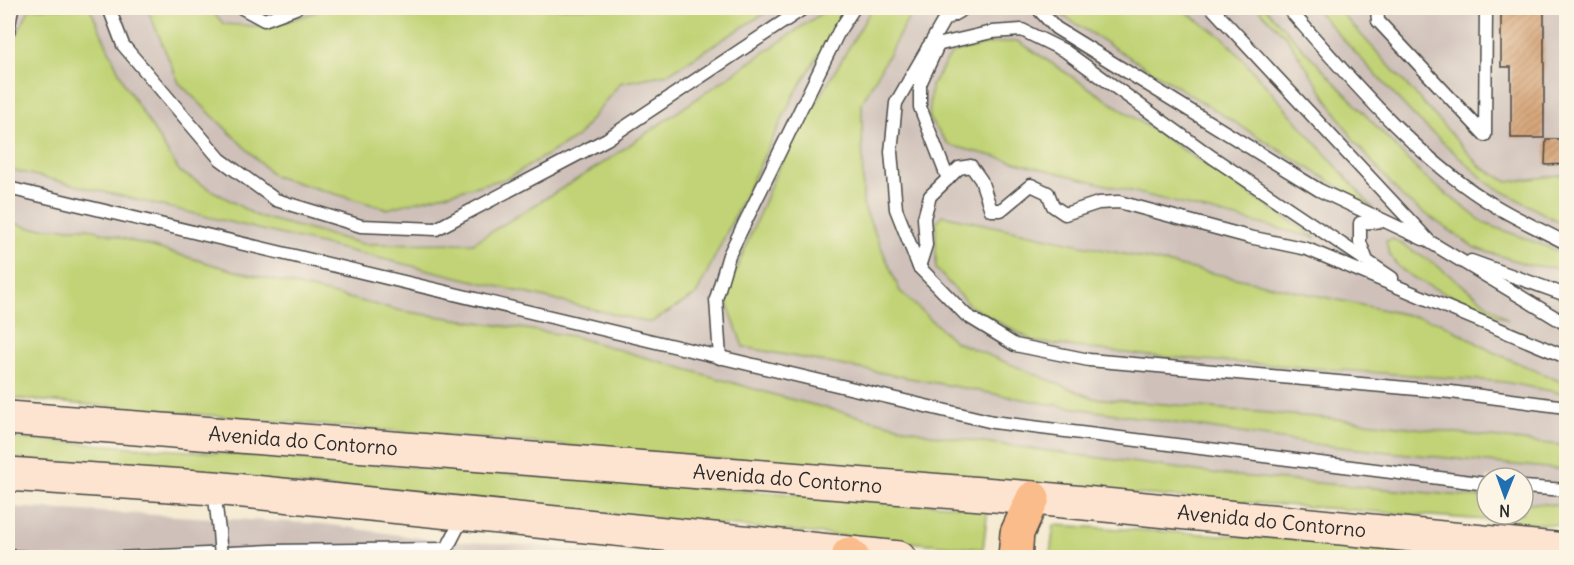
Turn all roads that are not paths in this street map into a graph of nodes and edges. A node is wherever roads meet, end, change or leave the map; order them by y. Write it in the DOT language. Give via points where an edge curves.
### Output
graph roads {
  1 [pos="12,8"];
  2 [pos="109,8"];
  3 [pos="242,8"];
  4 [pos="296,8"];
  5 [pos="804,8"];
  6 [pos="854,8"];
  7 [pos="965,8"];
  8 [pos="1043,8"];
  9 [pos="1212,8"];
  10 [pos="1288,8"];
  11 [pos="1377,8"];
  12 [pos="1486,8"];
  13 [pos="8,32"];
  14 [pos="933,46"];
  15 [pos="948,179"];
  16 [pos="8,188"];
  17 [pos="1385,221"];
  18 [pos="1541,230"];
  19 [pos="1566,235"];
  20 [pos="1430,242"];
  21 [pos="1566,243"];
  22 [pos="1446,252"];
  23 [pos="1368,262"];
  24 [pos="919,267"];
  25 [pos="1414,293"];
  26 [pos="1566,295"];
  27 [pos="1566,324"];
  28 [pos="1566,357"];
  29 [pos="720,358"];
  30 [pos="1566,407"];
  31 [pos="8,418"];
  32 [pos="8,474"];
  33 [pos="1475,482"];
  34 [pos="214,488"];
  35 [pos="1535,488"];
  36 [pos="1566,490"];
  37 [pos="1033,498"];
  38 [pos="465,513"];
  39 [pos="1566,550"];
  40 [pos="444,553"];
  41 [pos="8,556"];
  42 [pos="851,556"];
  43 [pos="34,558"];
  44 [pos="116,558"];
  45 [pos="222,558"];
  46 [pos="899,558"];
  47 [pos="1015,558"];
  1 -- 13 [label="lane"];
  2 -- 5 [label="lane" via="123,45 220,159 276,200 361,226 436,229 608,139"];
  3 -- 4 [label="lane" via="264,20"];
  6 -- 29 [label="lane" via="729,255 716,299"];
  7 -- 14 [label="lane" via="944,20"];
  8 -- 17 [label="lane" via="1040,11 1066,34 1319,190"];
  9 -- 20 [label="lane"];
  10 -- 18 [label="lane" via="1355,85 1439,165 1495,207"];
  11 -- 12 [label="lane" via="1378,21 1485,135"];
  14 -- 15 [label="lane" via="920,84 920,107"];
  14 -- 23 [label="lane" via="992,32 1022,30 1065,51"];
  14 -- 24 [label="lane" via="896,103 891,152 896,209"];
  15 -- 24 [label="lane" via="930,196 924,218 926,245"];
  15 -- 25 [label="lane" via="959,168 971,166 981,180 991,210 1001,210 1031,185 1048,193 1053,206 1065,214 1098,203 1119,202 1308,249"];
  16 -- 29 [label="lane"];
  17 -- 20 [label="lane"];
  17 -- 23 [label="lane" via="1360,223 1360,243"];
  18 -- 19 [label="lane"];
  18 -- 21 [label="lane"];
  20 -- 22 [label="lane"];
  22 -- 26 [label="lane"];
  22 -- 27 [label="lane"];
  23 -- 25 [label="lane"];
  24 -- 30 [label="lane" via="966,315 1015,345 1089,360 1451,392"];
  25 -- 28 [label="lane"];
  29 -- 33 [label="lane" via="993,422"];
  31 -- 37 [label="street, Avenida do Contorno"];
  32 -- 34 [label="street"];
  34 -- 38 [label="street"];
  34 -- 45 [label="lane, bridge"];
  35 -- 36 [label="lane"];
  37 -- 39 [label="street, Avenida do Contorno"];
  37 -- 47 [label="highway" via="1017,533"];
  38 -- 40 [label="lane"];
  38 -- 42 [label="street"];
  40 -- 44 [label="lane" via="272,551"];
  41 -- 43 [label="lane"];
  42 -- 46 [label="street"];
}
